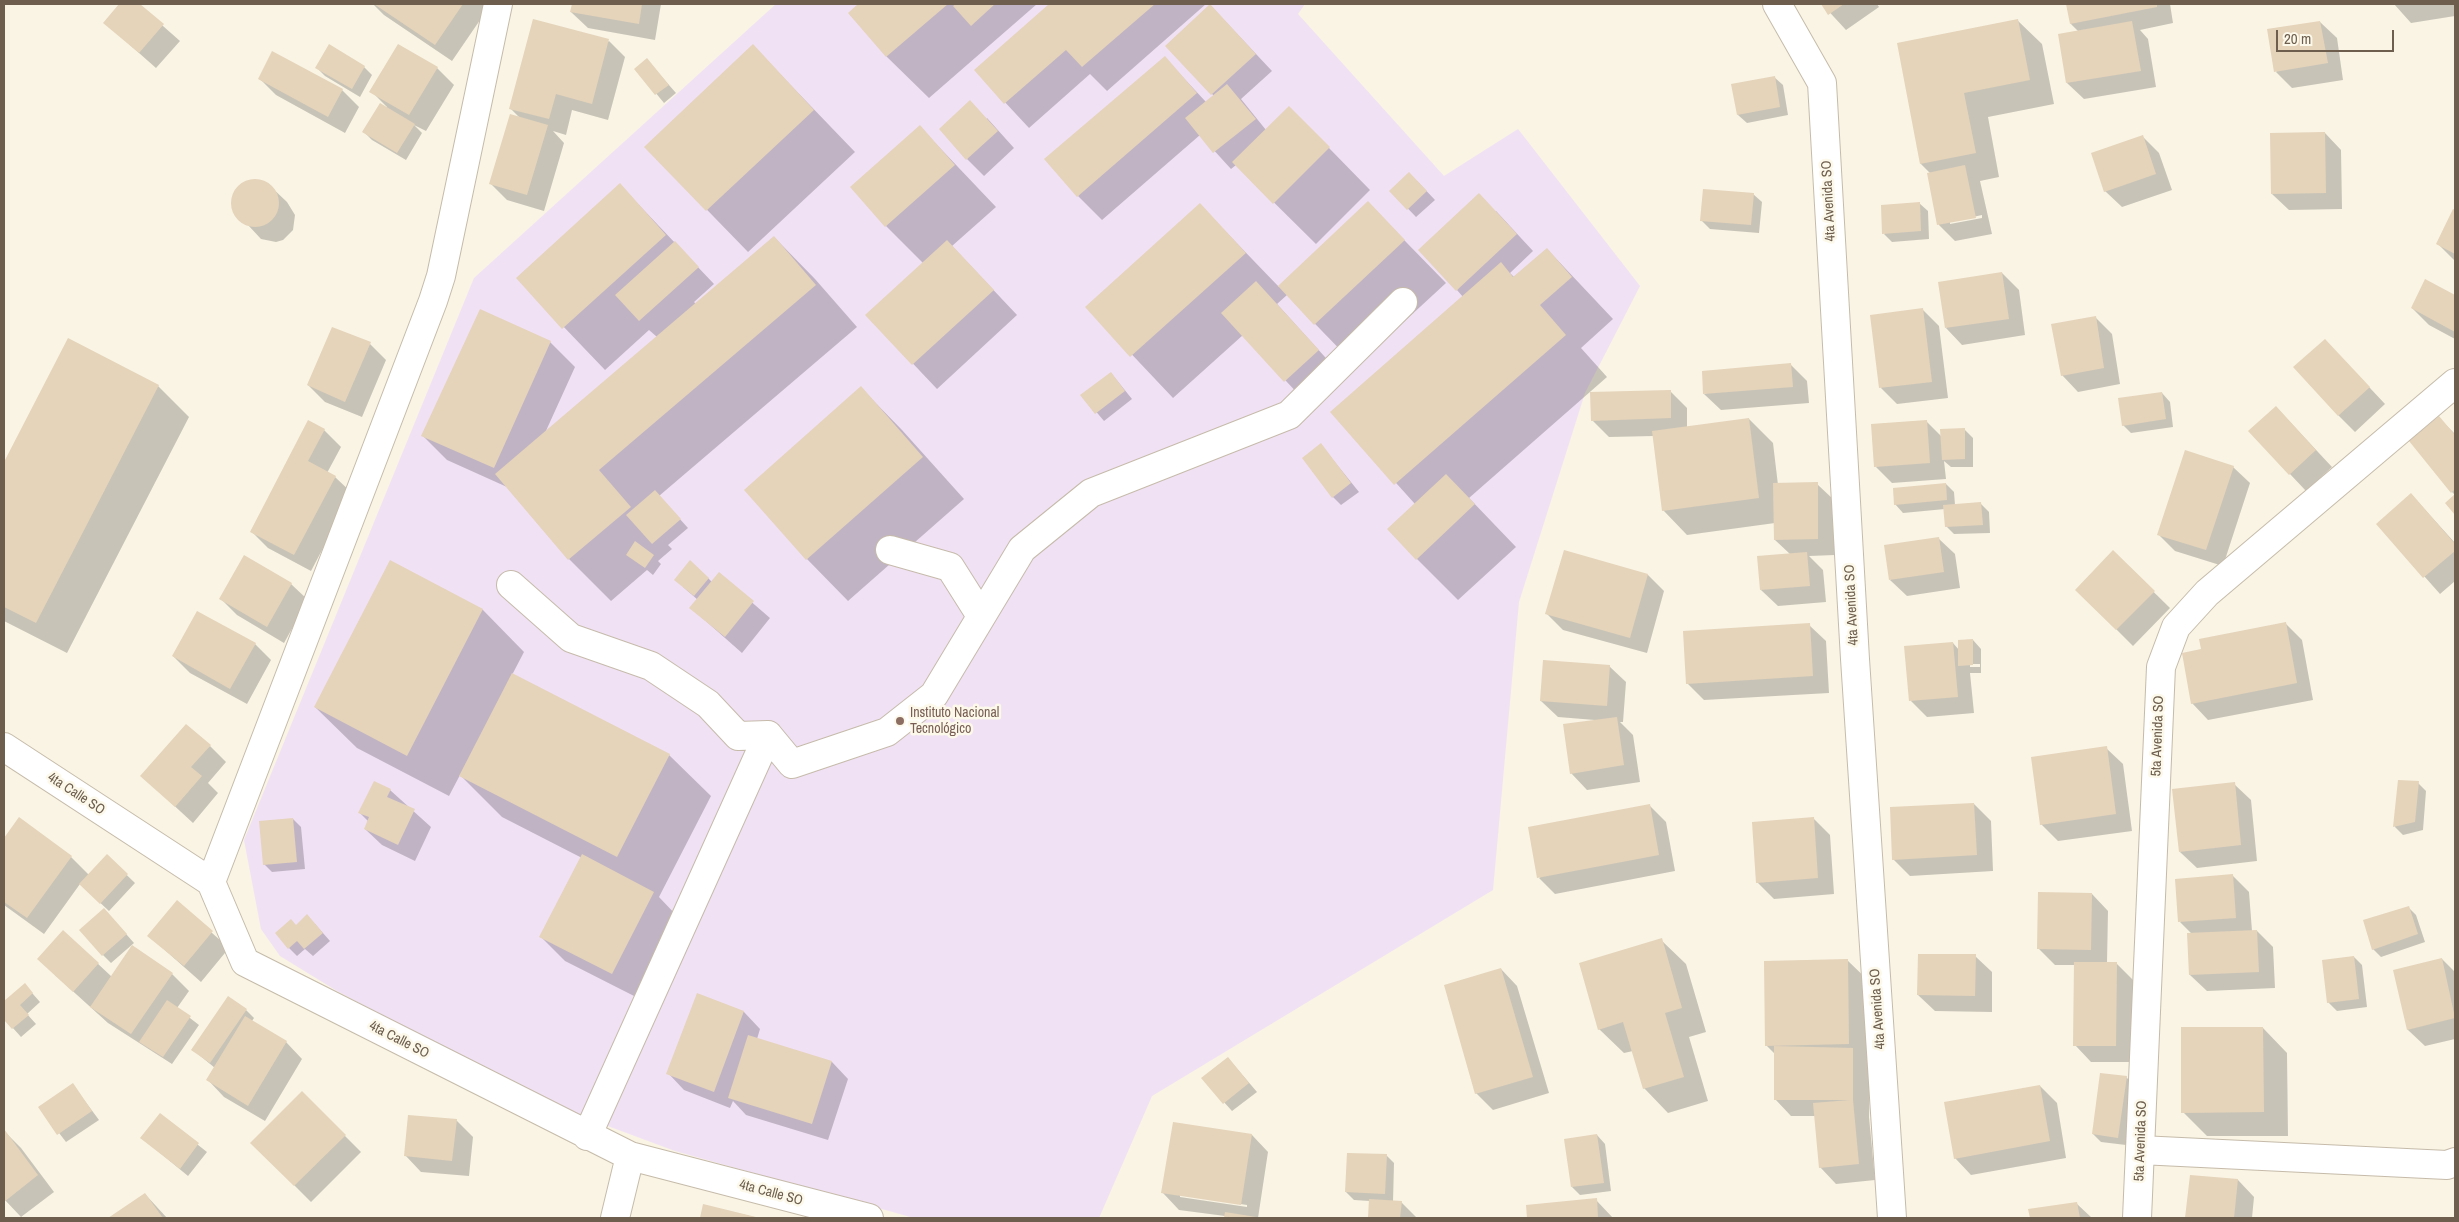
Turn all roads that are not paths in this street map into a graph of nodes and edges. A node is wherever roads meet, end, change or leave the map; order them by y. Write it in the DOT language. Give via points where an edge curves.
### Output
graph roads {
  1 [pos="498,4"];
  2 [pos="1777,4"];
  3 [pos="1403,302"];
  4 [pos="2455,383"];
  5 [pos="890,550"];
  6 [pos="511,584"];
  7 [pos="981,616"];
  8 [pos="768,735"];
  9 [pos="4,747"];
  10 [pos="211,882"];
  11 [pos="587,1136"];
  12 [pos="2140,1150"];
  13 [pos="630,1156"];
  14 [pos="2455,1162"];
  15 [pos="615,1218"];
  16 [pos="869,1218"];
  17 [pos="1892,1218"];
  18 [pos="2137,1218"];
  1 -- 10 [label="street" via="433,302"];
  2 -- 17 [label="street, 4ta Avenida SO" via="1822,83 1854,649"];
  3 -- 7 [label="street" via="1289,415 1091,493 1022,549"];
  4 -- 12 [label="street, 5ta Avenida SO" via="2207,594 2176,627 2161,667"];
  5 -- 7 [label="street" via="950,567"];
  6 -- 8 [label="street" via="571,638 650,666 708,704 738,736"];
  7 -- 8 [label="street" via="934,695 887,732 792,764"];
  8 -- 11 [label="street"];
  9 -- 10 [label="street, 4ta Calle SO"];
  10 -- 11 [label="street, 4ta Calle SO" via="245,962"];
  11 -- 13 [label="street, 4ta Calle SO"];
  12 -- 14 [label="street" via="2447,1165"];
  12 -- 18 [label="street, 5ta Avenida SO"];
  13 -- 15 [label="street"];
  13 -- 16 [label="street, 4ta Calle SO"];
}
